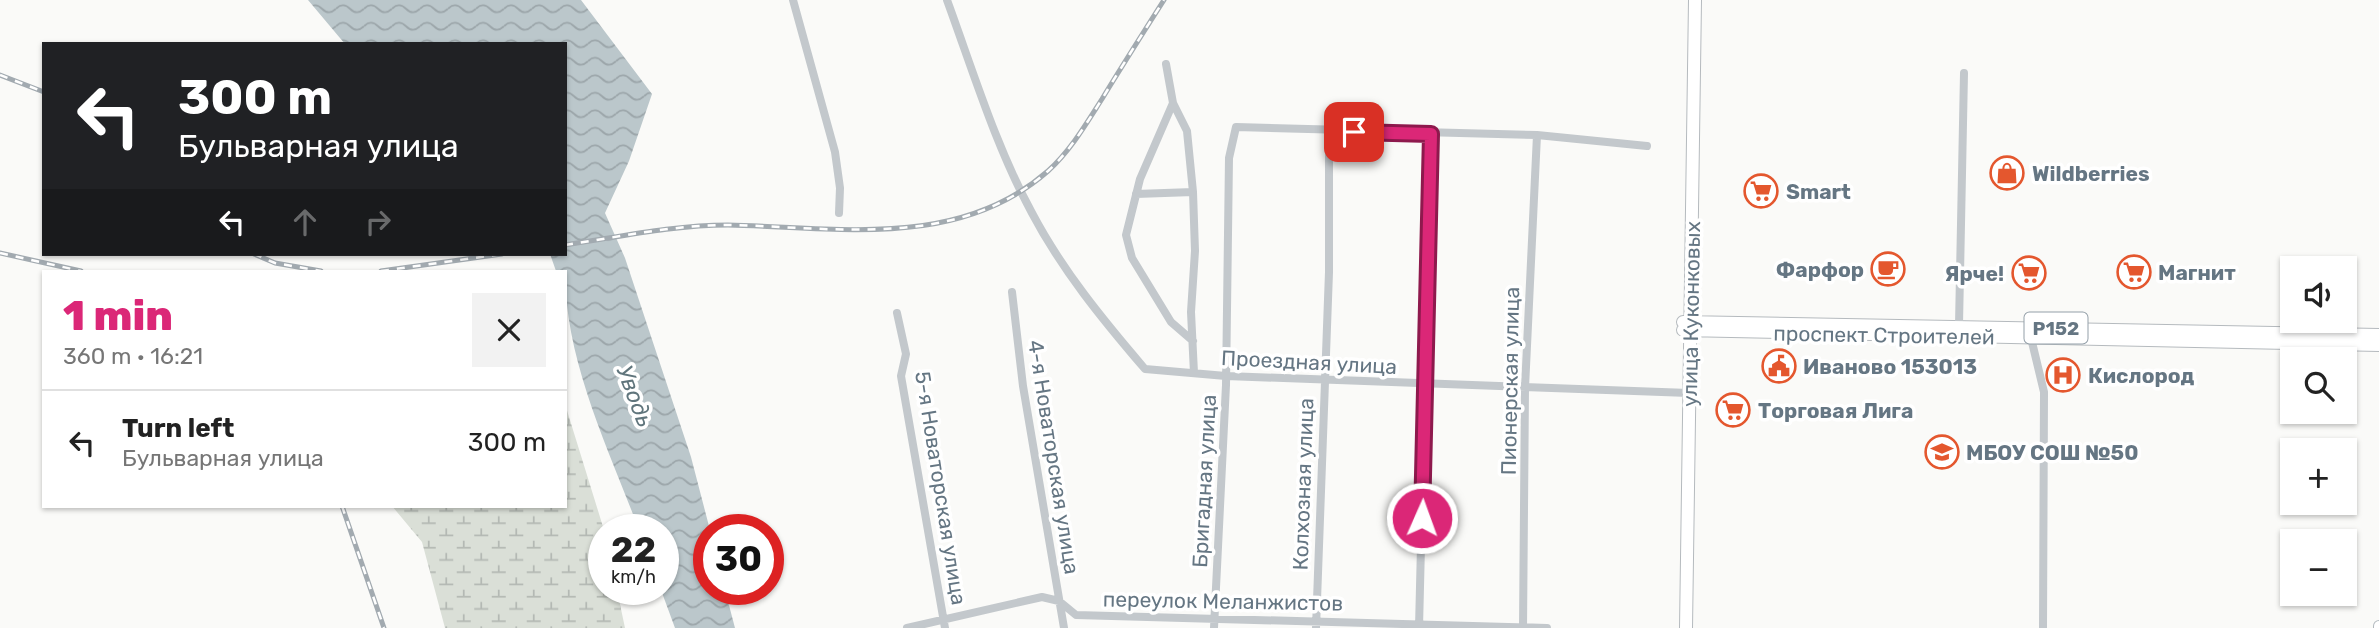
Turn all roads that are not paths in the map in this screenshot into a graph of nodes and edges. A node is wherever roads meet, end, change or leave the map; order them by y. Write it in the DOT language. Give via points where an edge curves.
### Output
graph roads {
  1 [pos="793,0"];
  2 [pos="947,0"];
  3 [pos="1687,0"];
  4 [pos="1695,0"];
  5 [pos="1690,40"];
  6 [pos="1166,64"];
  7 [pos="1964,73"];
  8 [pos="1173,103"];
  9 [pos="1329,132"];
  10 [pos="1431,134"];
  11 [pos="1536,135"];
  12 [pos="1647,146"];
  13 [pos="1193,191"];
  14 [pos="1136,194"];
  15 [pos="839,213"];
  16 [pos="1012,292"];
  17 [pos="897,313"];
  18 [pos="1687,326"];
  19 [pos="1959,330"];
  20 [pos="2031,332"];
  21 [pos="2379,335"];
  22 [pos="1193,341"];
  23 [pos="2379,345"];
  24 [pos="1194,373"];
  25 [pos="1226,376"];
  26 [pos="1323,380"];
  27 [pos="1426,385"];
  28 [pos="1525,388"];
  29 [pos="1686,393"];
  30 [pos="1059,601"];
  31 [pos="1214,618"];
  32 [pos="944,624"];
  33 [pos="1316,624"];
  34 [pos="1419,626"];
  35 [pos="908,628"];
  36 [pos="1064,628"];
  37 [pos="1214,628"];
  38 [pos="1523,628"];
  39 [pos="1547,628"];
  40 [pos="1679,628"];
  41 [pos="1686,628"];
  42 [pos="2043,628"];
  1 -- 15 [label="street" via="835,152"];
  2 -- 24 [label="street, Проездная улица" via="1031,212 1078,285 1145,369"];
  3 -- 5 [label="main road, улица Куконковых"];
  4 -- 5 [label="main road, улица Куконковых"];
  5 -- 18 [label="main road, улица Куконковых"];
  6 -- 8 [label="street"];
  7 -- 19 [label="street"];
  8 -- 13 [label="street" via="1187,131"];
  8 -- 14 [label="street"];
  9 -- 10 [label="street"];
  9 -- 25 [label="street, Бригадная улица" via="1236,127 1229,158"];
  9 -- 26 [label="street, Колхозная улица"];
  10 -- 11 [label="street"];
  10 -- 27 [label="street"];
  11 -- 12 [label="street"];
  11 -- 28 [label="street, Пионерская улица"];
  13 -- 14 [label="street"];
  13 -- 22 [label="street"];
  14 -- 22 [label="street" via="1126,235 1132,258 1171,322"];
  16 -- 30 [label="street, 4-я Новаторская улица"];
  17 -- 32 [label="street, 5-я Новаторская улица" via="906,354 901,376"];
  18 -- 19 [label="main road, проспект Строителей / Р152"];
  18 -- 29 [label="main road, улица Куконковых"];
  19 -- 20 [label="main road, проспект Строителей / Р152"];
  20 -- 21 [label="main road, проспект Строителей / Р152"];
  20 -- 23 [label="main road, проспект Строителей / Р152"];
  20 -- 42 [label="street" via="2045,392"];
  22 -- 24 [label="street"];
  24 -- 25 [label="street, Проездная улица"];
  25 -- 26 [label="street, Проездная улица"];
  25 -- 31 [label="street, Бригадная улица"];
  26 -- 27 [label="street, Проездная улица"];
  26 -- 33 [label="street, Колхозная улица"];
  27 -- 28 [label="street, Проездная улица"];
  27 -- 34 [label="street"];
  28 -- 29 [label="street, Проездная улица"];
  28 -- 38 [label="street, Пионерская улица"];
  29 -- 40 [label="main road, улица Куконковых"];
  29 -- 41 [label="main road, улица Куконковых"];
  30 -- 31 [label="street, переулок Меланжистов" via="1076,615"];
  30 -- 32 [label="street, переулок Меланжистов" via="1042,597"];
  30 -- 36 [label="street, 4-я Новаторская улица"];
  31 -- 33 [label="street, переулок Меланжистов"];
  31 -- 37 [label="street, Бригадная улица"];
  32 -- 35 [label="street, переулок Меланжистов"];
  33 -- 34 [label="street, переулок Меланжистов"];
  34 -- 38 [label="street, переулок Меланжистов"];
  38 -- 39 [label="street, переулок Меланжистов"];
}
